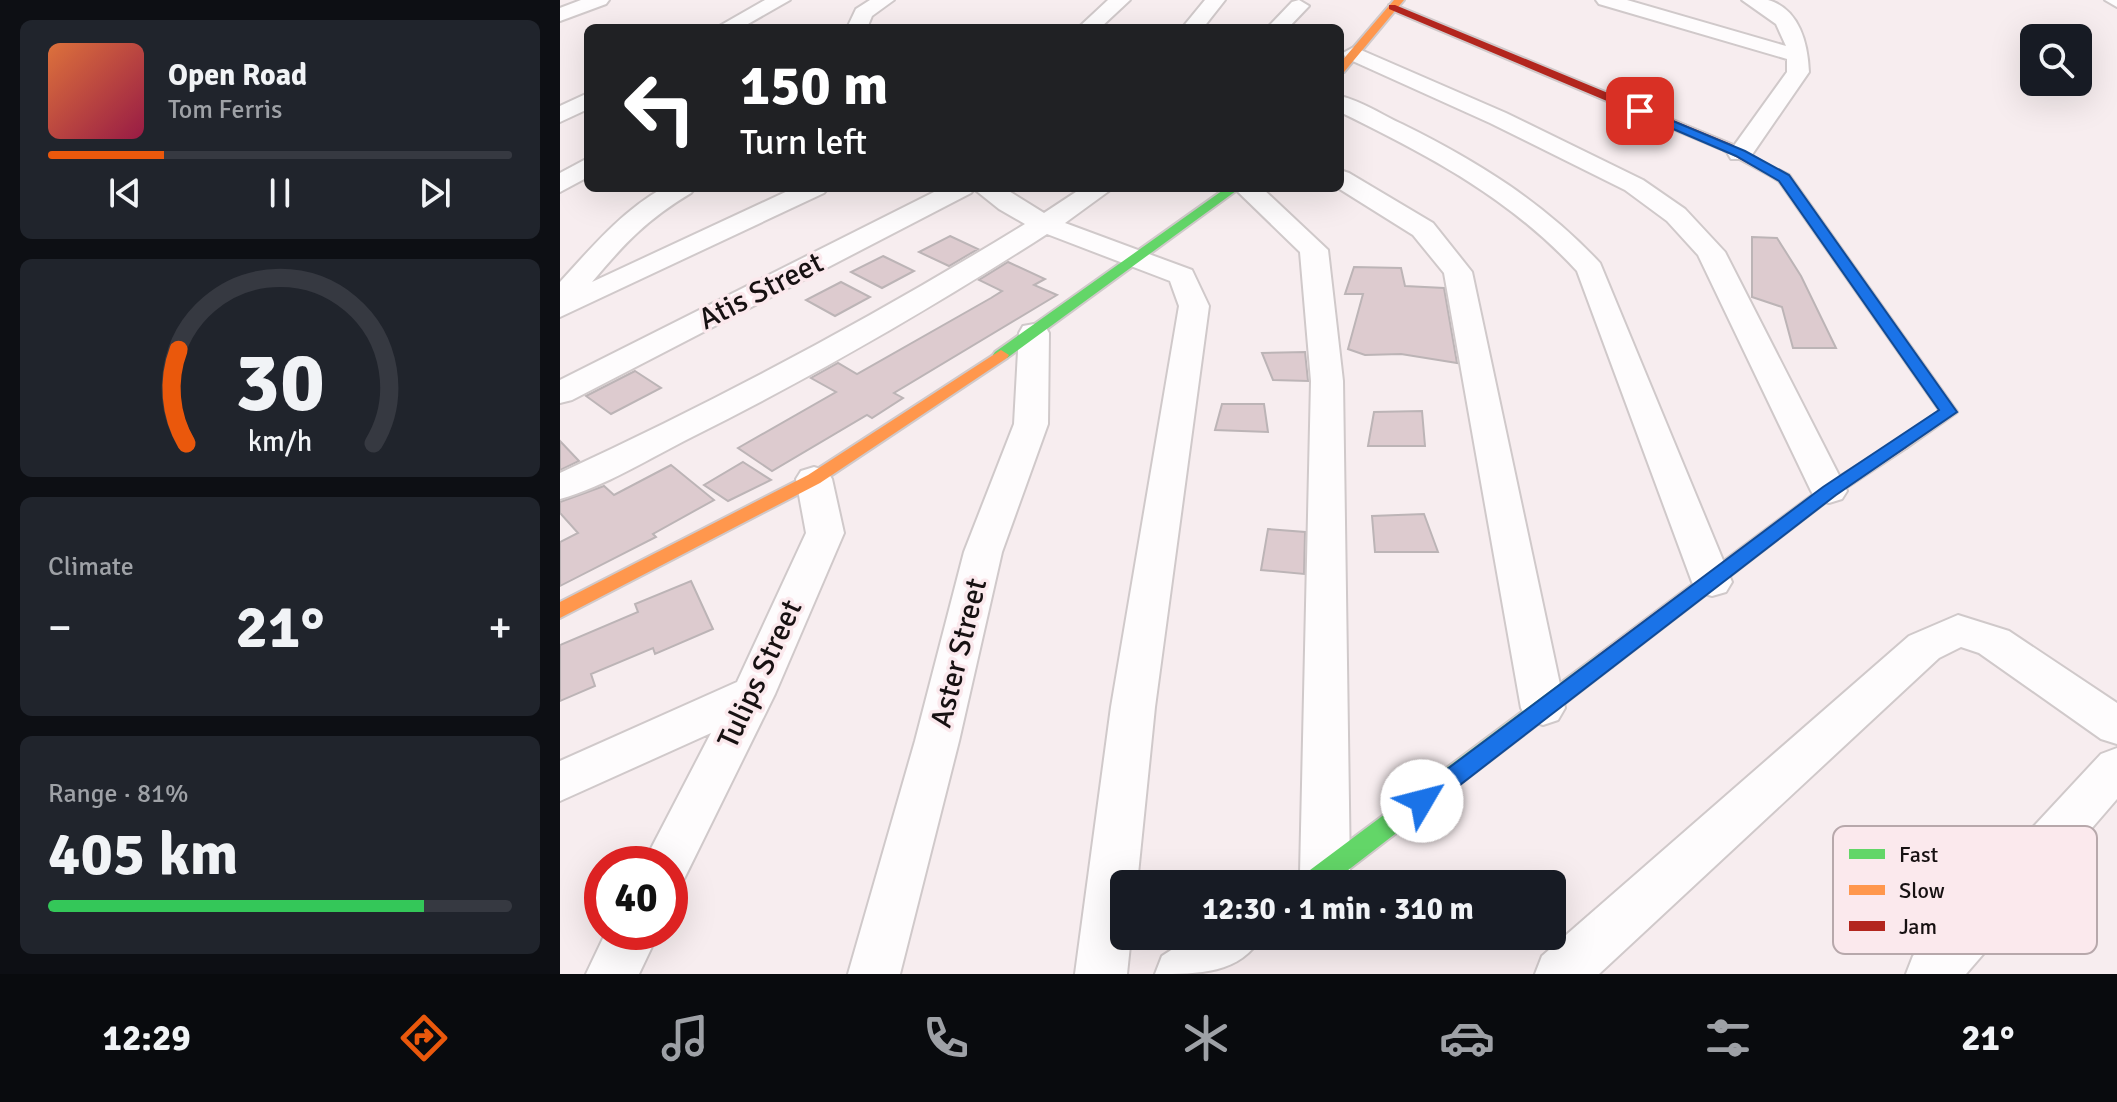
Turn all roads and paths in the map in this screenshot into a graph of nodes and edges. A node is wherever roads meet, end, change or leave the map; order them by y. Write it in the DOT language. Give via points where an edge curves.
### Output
graph roads {
  1 [pos="599,0"];
  2 [pos="780,0"];
  3 [pos="884,0"];
  4 [pos="1120,0"];
  5 [pos="1215,0"];
  6 [pos="1606,0"];
  7 [pos="1752,0"];
  8 [pos="1396,4"];
  9 [pos="1299,6"];
  10 [pos="560,15"];
  11 [pos="734,24"];
  12 [pos="859,24"];
  13 [pos="1093,24"];
  14 [pos="1195,24"];
  15 [pos="1281,24"];
  16 [pos="1799,56"];
  17 [pos="1347,62"];
  18 [pos="584,102"];
  19 [pos="1344,105"];
  20 [pos="560,115"];
  21 [pos="1740,154"];
  22 [pos="584,169"];
  23 [pos="1344,180"];
  24 [pos="560,184"];
  25 [pos="675,192"];
  26 [pos="806,192"];
  27 [pos="954,192"];
  28 [pos="992,192"];
  29 [pos="1094,192"];
  30 [pos="1229,192"];
  31 [pos="1251,192"];
  32 [pos="1045,224"];
  33 [pos="1140,258"];
  34 [pos="560,300"];
  35 [pos="560,308"];
  36 [pos="1034,333"];
  37 [pos="560,393"];
  38 [pos="814,479"];
  39 [pos="560,487"];
  40 [pos="1829,491"];
  41 [pos="1712,582"];
  42 [pos="560,611"];
  43 [pos="753,694"];
  44 [pos="1543,708"];
  45 [pos="2117,726"];
  46 [pos="2117,767"];
  47 [pos="560,782"];
  48 [pos="2064,826"];
  49 [pos="676,846"];
  50 [pos="1318,870"];
  51 [pos="1330,870"];
  52 [pos="624,950"];
  53 [pos="1216,950"];
  54 [pos="1950,954"];
  55 [pos="612,974"];
  56 [pos="874,974"];
  57 [pos="1101,974"];
  58 [pos="1181,974"];
  59 [pos="1561,974"];
  60 [pos="1932,974"];
  1 -- 10 [label="street"];
  2 -- 11 [label="street"];
  3 -- 12 [label="street" via="863,13"];
  4 -- 13 [label="street"];
  5 -- 14 [label="street"];
  6 -- 16 [label="street"];
  7 -- 16 [label="street" via="1774,10 1794,32"];
  8 -- 17 [label="street"];
  8 -- 21 [label="street"];
  9 -- 15 [label="street"];
  16 -- 21 [label="street" via="1798,72"];
  17 -- 40 [label="street" via="1498,118 1634,185 1676,215 1711,252"];
  18 -- 20 [label="street"];
  19 -- 41 [label="street" via="1443,153 1527,205 1590,269"];
  21 -- 40 [label="street" via="1784,178 1949,412"];
  22 -- 24 [label="street"];
  23 -- 44 [label="street" via="1423,229 1458,272"];
  25 -- 34 [label="street" via="624,228"];
  26 -- 35 [label="street"];
  27 -- 37 [label="street, Atis Street"];
  28 -- 32 [label="street"];
  29 -- 32 [label="street"];
  30 -- 33 [label="street"];
  31 -- 50 [label="street" via="1314,250 1327,381"];
  32 -- 33 [label="street"];
  32 -- 39 [label="street" via="909,306 642,450"];
  33 -- 36 [label="street"];
  33 -- 57 [label="street" via="1182,276 1194,306 1133,707"];
  36 -- 38 [label="street"];
  36 -- 56 [label="street, Aster Street" via="1031,424 983,552"];
  38 -- 42 [label="street"];
  38 -- 43 [label="street, Tulips Street" via="825,533"];
  40 -- 41 [label="street"];
  41 -- 44 [label="street"];
  43 -- 47 [label="street"];
  43 -- 49 [label="street, Tulips Street"];
  44 -- 51 [label="street"];
  45 -- 59 [label="street" via="1994,642 1958,630 1924,647"];
  46 -- 48 [label="street"];
  52 -- 55 [label="street"];
  53 -- 58 [label="street"];
  54 -- 60 [label="street"];
}
